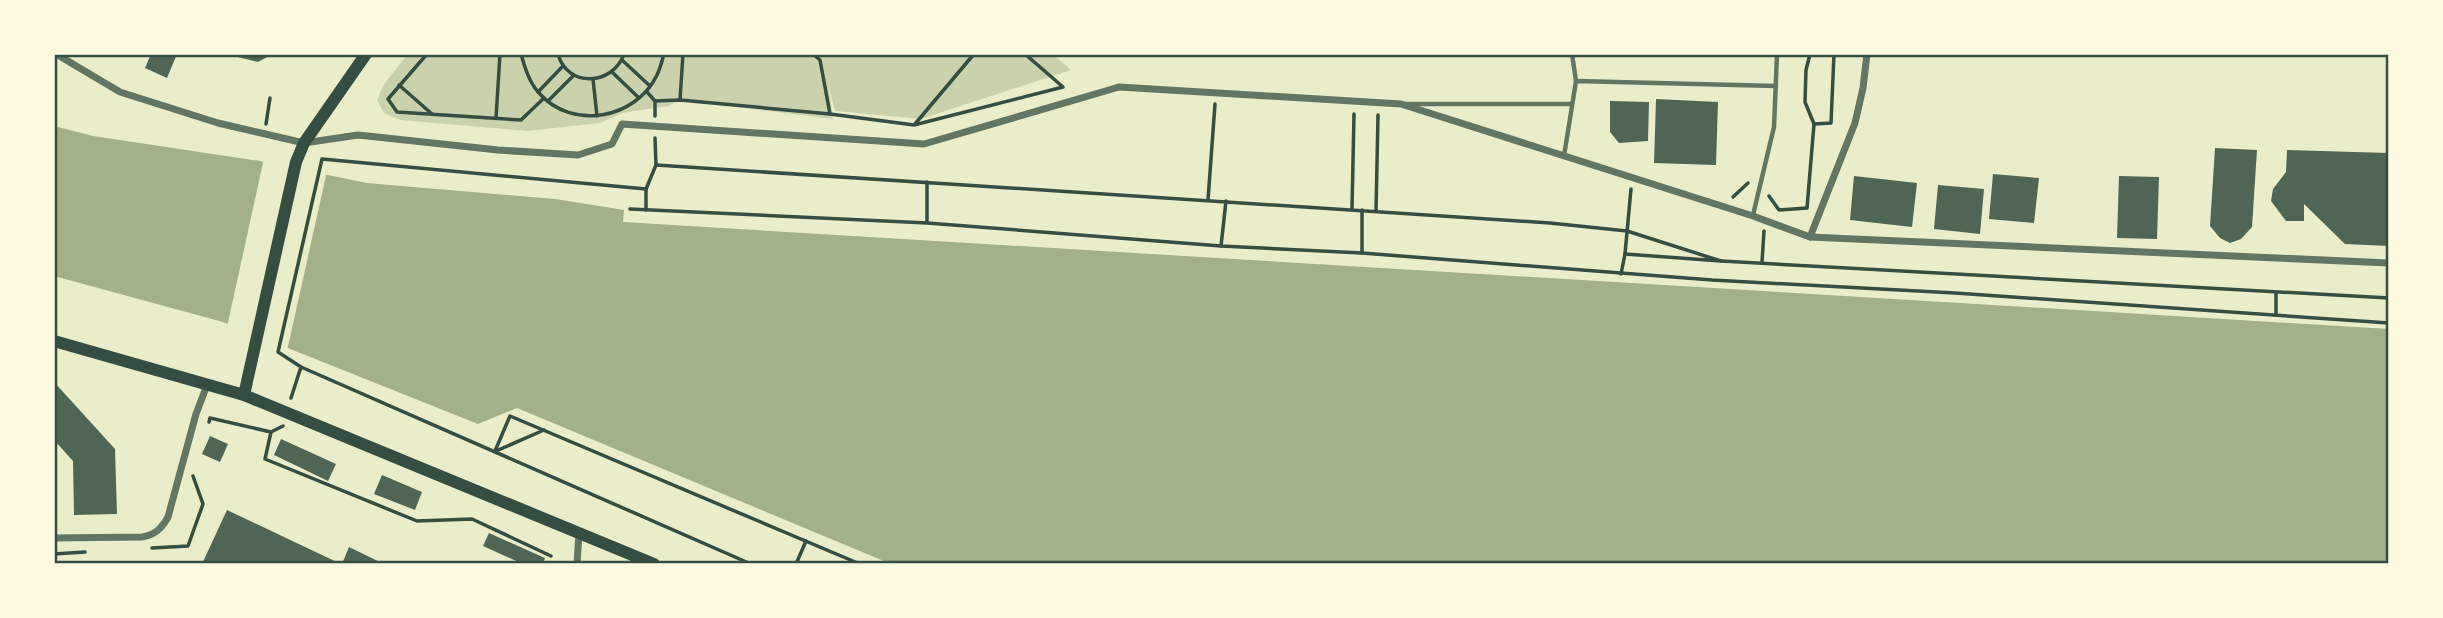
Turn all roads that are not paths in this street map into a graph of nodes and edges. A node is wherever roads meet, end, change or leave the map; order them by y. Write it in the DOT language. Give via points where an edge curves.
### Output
graph roads {
  1 [pos="56,54"];
  2 [pos="366,54"];
  3 [pos="1572,54"];
  4 [pos="1777,54"];
  5 [pos="1867,54"];
  6 [pos="1576,81"];
  7 [pos="1776,86"];
  8 [pos="1401,104"];
  9 [pos="1572,104"];
  10 [pos="304,143"];
  11 [pos="1564,156"];
  12 [pos="1753,216"];
  13 [pos="1810,237"];
  14 [pos="2389,263"];
  15 [pos="54,341"];
  16 [pos="207,384"];
  17 [pos="244,395"];
  18 [pos="579,533"];
  19 [pos="54,538"];
  20 [pos="577,564"];
  21 [pos="654,564"];
  1 -- 10 [label="street" via="120,92 218,123"];
  2 -- 10 [label="main road"];
  3 -- 6 [label="lane"];
  4 -- 7 [label="lane"];
  5 -- 13 [label="street" via="1855,123"];
  6 -- 7 [label="lane"];
  6 -- 9 [label="lane"];
  7 -- 12 [label="lane" via="1774,127"];
  8 -- 9 [label="lane"];
  8 -- 10 [label="street" via="1119,88 925,144 622,124 612,144 578,155 358,135"];
  8 -- 11 [label="street"];
  9 -- 11 [label="lane"];
  10 -- 17 [label="main road"];
  11 -- 12 [label="street"];
  12 -- 13 [label="street"];
  13 -- 14 [label="street"];
  15 -- 16 [label="main road"];
  16 -- 17 [label="main road"];
  16 -- 19 [label="street" via="163,526 142,537"];
  17 -- 18 [label="main road"];
  18 -- 20 [label="street"];
  18 -- 21 [label="main road"];
}
